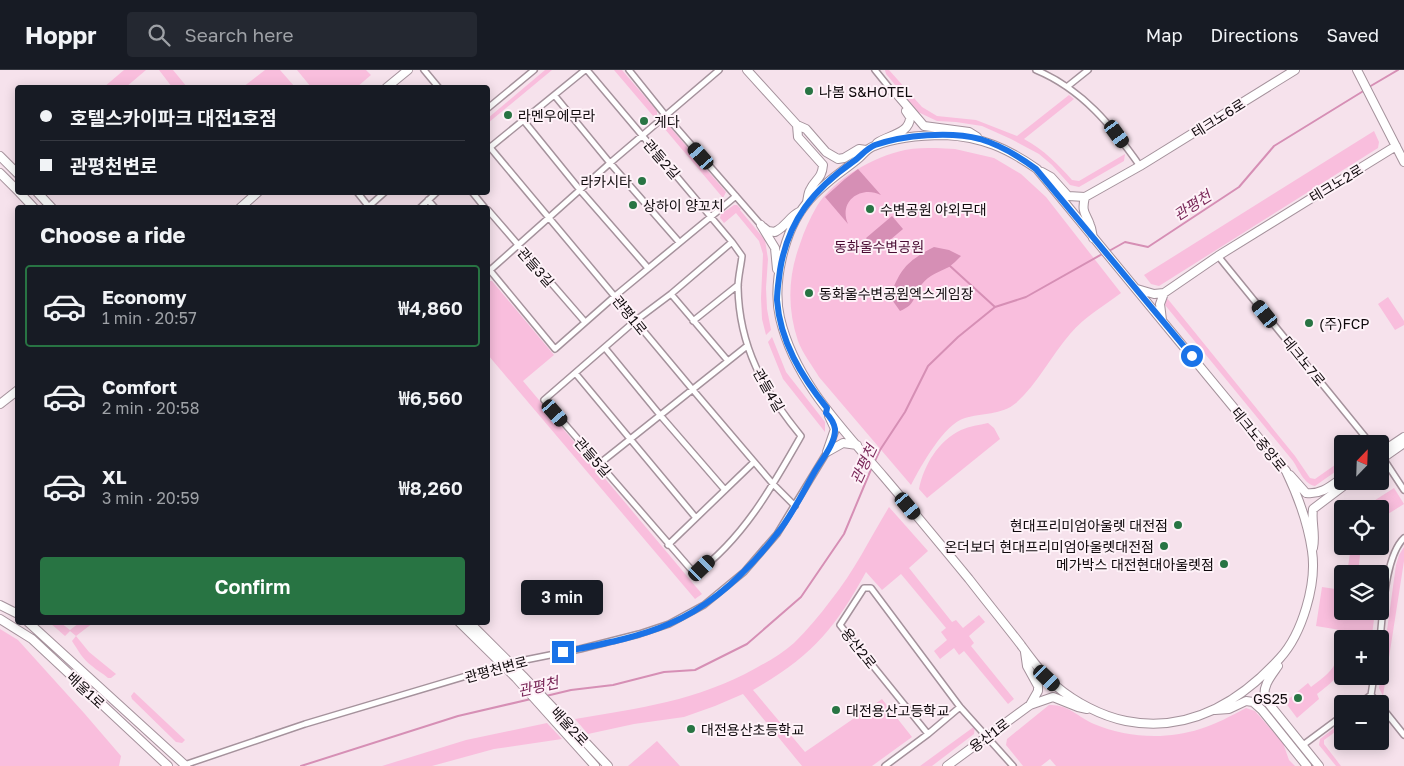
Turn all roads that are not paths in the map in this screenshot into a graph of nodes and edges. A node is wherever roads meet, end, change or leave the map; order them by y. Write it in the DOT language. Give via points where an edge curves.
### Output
graph roads {
  1 [pos="408,70"];
  2 [pos="424,70"];
  3 [pos="534,70"];
  4 [pos="586,70"];
  5 [pos="629,70"];
  6 [pos="719,70"];
  7 [pos="747,70"];
  8 [pos="875,70"];
  9 [pos="1036,70"];
  10 [pos="1088,70"];
  11 [pos="1295,70"];
  12 [pos="1357,70"];
  13 [pos="390,85"];
  14 [pos="436,85"];
  15 [pos="1068,86"];
  16 [pos="892,91"];
  17 [pos="554,96"];
  18 [pos="490,106"];
  19 [pos="666,116"];
  20 [pos="524,121"];
  21 [pos="797,126"];
  22 [pos="642,137"];
  23 [pos="980,139"];
  24 [pos="875,145"];
  25 [pos="490,146"];
  26 [pos="1396,146"];
  27 [pos="490,149"];
  28 [pos="866,150"];
  29 [pos="0,156"];
  30 [pos="1404,162"];
  31 [pos="610,164"];
  32 [pos="1140,166"];
  33 [pos="1036,169"];
  34 [pos="15,171"];
  35 [pos="0,173"];
  36 [pos="15,189"];
  37 [pos="580,190"];
  38 [pos="21,195"];
  39 [pos="40,195"];
  40 [pos="255,195"];
  41 [pos="382,195"];
  42 [pos="434,195"];
  43 [pos="474,195"];
  44 [pos="736,196"];
  45 [pos="1085,197"];
  46 [pos="428,200"];
  47 [pos="807,202"];
  48 [pos="31,205"];
  49 [pos="49,205"];
  50 [pos="243,205"];
  51 [pos="370,205"];
  52 [pos="423,205"];
  53 [pos="432,205"];
  54 [pos="483,205"];
  55 [pos="490,212"];
  56 [pos="801,212"];
  57 [pos="711,216"];
  58 [pos="549,218"];
  59 [pos="761,225"];
  60 [pos="1093,239"];
  61 [pos="680,242"];
  62 [pos="732,242"];
  63 [pos="518,246"];
  64 [pos="1218,256"];
  65 [pos="648,268"];
  66 [pos="490,269"];
  67 [pos="490,273"];
  68 [pos="778,284"];
  69 [pos="738,285"];
  70 [pos="1137,290"];
  71 [pos="1164,293"];
  72 [pos="671,294"];
  73 [pos="615,296"];
  74 [pos="1162,320"];
  75 [pos="635,321"];
  76 [pos="693,321"];
  77 [pos="585,322"];
  78 [pos="747,346"];
  79 [pos="605,348"];
  80 [pos="728,362"];
  81 [pos="576,374"];
  82 [pos="693,390"];
  83 [pos="15,392"];
  84 [pos="0,404"];
  85 [pos="827,408"];
  86 [pos="660,416"];
  87 [pos="1364,435"];
  88 [pos="1404,437"];
  89 [pos="630,440"];
  90 [pos="852,442"];
  91 [pos="1404,443"];
  92 [pos="1389,450"];
  93 [pos="827,452"];
  94 [pos="1389,452"];
  95 [pos="754,462"];
  96 [pos="599,464"];
  97 [pos="1389,468"];
  98 [pos="1286,472"];
  99 [pos="1334,483"];
  100 [pos="773,484"];
  101 [pos="725,490"];
  102 [pos="1338,490"];
  103 [pos="1404,490"];
  104 [pos="794,506"];
  105 [pos="696,518"];
  106 [pos="1404,538"];
  107 [pos="668,545"];
  108 [pos="1312,552"];
  109 [pos="0,605"];
  110 [pos="15,612"];
  111 [pos="0,619"];
  112 [pos="31,625"];
  113 [pos="462,625"];
  114 [pos="473,625"];
  115 [pos="1381,630"];
  116 [pos="1024,650"];
  117 [pos="1284,653"];
  118 [pos="507,664"];
  119 [pos="520,677"];
  120 [pos="1373,685"];
  121 [pos="1371,695"];
  122 [pos="1030,705"];
  123 [pos="960,707"];
  124 [pos="1092,709"];
  125 [pos="1213,710"];
  126 [pos="1389,716"];
  127 [pos="1334,722"];
  128 [pos="928,734"];
  129 [pos="1404,735"];
  130 [pos="987,736"];
  131 [pos="1302,745"];
  132 [pos="168,766"];
  133 [pos="184,766"];
  134 [pos="595,766"];
  135 [pos="608,766"];
  136 [pos="885,766"];
  137 [pos="947,766"];
  138 [pos="1013,766"];
  139 [pos="1306,766"];
  140 [pos="1320,766"];
  1 -- 13 [label="main road"];
  2 -- 14 [label="street"];
  3 -- 18 [label="street"];
  4 -- 17 [label="street, 관들2길"];
  4 -- 22 [label="street, 관들2길"];
  5 -- 19 [label="street"];
  6 -- 19 [label="street"];
  7 -- 21 [label="main road"];
  8 -- 16 [label="street"];
  9 -- 15 [label="street"];
  10 -- 15 [label="street"];
  11 -- 32 [label="main road, 테크노6로"];
  12 -- 26 [label="main road"];
  15 -- 32 [label="street" via="1104,119"];
  16 -- 23 [label="main road" via="924,126 969,132"];
  16 -- 24 [label="main road" via="910,122 902,131"];
  17 -- 20 [label="street, 관들2길"];
  17 -- 31 [label="street"];
  19 -- 22 [label="street"];
  19 -- 44 [label="street"];
  20 -- 25 [label="street, 관들2길"];
  20 -- 37 [label="street"];
  21 -- 28 [label="main road" via="806,129 826,152 838,158 859,149"];
  21 -- 47 [label="main road" via="798,137 823,165 819,179 809,190"];
  22 -- 31 [label="street"];
  22 -- 57 [label="street, 관들2길"];
  23 -- 24 [label="main road" via="931,135"];
  23 -- 33 [label="main road"];
  24 -- 28 [label="main road"];
  26 -- 30 [label="main road"];
  26 -- 64 [label="main road, 테크노2로"];
  27 -- 58 [label="street, 관평1로"];
  28 -- 47 [label="main road"];
  29 -- 34 [label="main road"];
  31 -- 37 [label="street"];
  31 -- 61 [label="street"];
  32 -- 45 [label="main road, 테크노6로"];
  33 -- 45 [label="main road" via="1051,177 1068,196"];
  33 -- 60 [label="main road, 테크노중앙로"];
  35 -- 36 [label="main road"];
  37 -- 58 [label="street"];
  37 -- 65 [label="street"];
  38 -- 48 [label="main road"];
  39 -- 49 [label="main road"];
  40 -- 50 [label="main road"];
  41 -- 51 [label="street"];
  42 -- 46 [label="street"];
  43 -- 54 [label="street"];
  44 -- 57 [label="street"];
  44 -- 59 [label="street"];
  45 -- 60 [label="main road" via="1084,212"];
  46 -- 52 [label="street"];
  46 -- 53 [label="street"];
  47 -- 56 [label="main road"];
  55 -- 63 [label="street, 관들3길"];
  56 -- 59 [label="main road" via="791,216 785,227 775,232"];
  56 -- 68 [label="main road" via="782,259"];
  57 -- 61 [label="street"];
  57 -- 62 [label="street, 관들2길"];
  58 -- 63 [label="street"];
  58 -- 73 [label="street, 관평1로"];
  59 -- 68 [label="main road" via="775,248"];
  60 -- 70 [label="main road, 테크노중앙로"];
  61 -- 65 [label="street"];
  62 -- 69 [label="street, 관들4길" via="742,256"];
  62 -- 72 [label="street"];
  63 -- 66 [label="street"];
  63 -- 77 [label="street, 관들3길"];
  64 -- 71 [label="main road"];
  64 -- 87 [label="street, 테크노7로"];
  65 -- 73 [label="street"];
  67 -- 77 [label="street" via="555,349"];
  68 -- 85 [label="main road" via="779,314 791,354"];
  69 -- 76 [label="street"];
  69 -- 78 [label="street, 관들4길"];
  70 -- 71 [label="main road"];
  70 -- 74 [label="main road, 테크노중앙로"];
  71 -- 74 [label="main road" via="1160,304"];
  72 -- 75 [label="street"];
  72 -- 76 [label="street"];
  73 -- 75 [label="street, 관평1로"];
  73 -- 77 [label="street"];
  74 -- 98 [label="main road, 테크노중앙로"];
  75 -- 79 [label="street, 관들5길"];
  75 -- 82 [label="street, 관평1로"];
  76 -- 80 [label="street"];
  78 -- 80 [label="street"];
  78 -- 100 [label="street, 관들4길" via="769,394 801,436"];
  79 -- 81 [label="street, 관들5길"];
  79 -- 86 [label="street"];
  80 -- 82 [label="street"];
  81 -- 89 [label="street"];
  81 -- 96 [label="street, 관들5길" via="544,400"];
  82 -- 86 [label="street"];
  82 -- 95 [label="street, 관평1로"];
  83 -- 84 [label="main road"];
  85 -- 90 [label="main road"];
  85 -- 93 [label="main road" via="826,413 835,430"];
  86 -- 89 [label="street"];
  86 -- 101 [label="street"];
  88 -- 92 [label="main road"];
  89 -- 96 [label="street"];
  89 -- 105 [label="street"];
  90 -- 93 [label="main road"];
  90 -- 116 [label="main road, 테크노중앙로" via="899,494"];
  91 -- 94 [label="main road"];
  93 -- 104 [label="street, 관평천변로"];
  95 -- 100 [label="street, 관평1로"];
  95 -- 101 [label="street"];
  96 -- 107 [label="street, 관들5길"];
  97 -- 103 [label="street"];
  98 -- 99 [label="main road" via="1306,493 1314,494"];
  98 -- 108 [label="main road, 테크노중앙로" via="1297,495"];
  100 -- 104 [label="street, 관평1로"];
  100 -- 107 [label="street, 관들5길" via="750,519 695,574"];
  101 -- 105 [label="street"];
  102 -- 108 [label="main road" via="1313,509 1315,538"];
  104 -- 118 [label="street, 관평천변로" via="777,534 738,578 704,605 670,624 580,649"];
  105 -- 107 [label="street"];
  106 -- 115 [label="street" via="1389,567"];
  108 -- 117 [label="main road, 테크노중앙로" via="1306,607"];
  109 -- 110 [label="main road"];
  111 -- 132 [label="main road, 배울1로" via="32,639"];
  112 -- 133 [label="main road, 배울1로"];
  113 -- 118 [label="main road, 배울2로"];
  114 -- 118 [label="main road, 배울2로"];
  116 -- 122 [label="main road" via="1027,666 1038,686"];
  116 -- 124 [label="main road, 테크노중앙로" via="1058,688"];
  117 -- 125 [label="main road, 테크노중앙로" via="1255,683"];
  117 -- 131 [label="main road" via="1263,692 1269,705"];
  118 -- 119 [label="main road, 배울2로"];
  118 -- 133 [label="street, 관평천변로" via="305,724"];
  119 -- 134 [label="main road, 배울2로" via="553,721"];
  119 -- 135 [label="main road, 배울2로"];
  120 -- 121 [label="street"];
  122 -- 124 [label="main road, 용산1로" via="1053,697"];
  122 -- 130 [label="main road, 용산1로"];
  123 -- 128 [label="street"];
  123 -- 128 [label="street, 용산2로" via="871,588 864,588 840,625"];
  123 -- 130 [label="street, 용산2로"];
  124 -- 125 [label="main road, 테크노중앙로" via="1125,721 1147,723 1192,719"];
  125 -- 139 [label="main road" via="1253,702"];
  126 -- 129 [label="street"];
  127 -- 131 [label="street"];
  128 -- 136 [label="street"];
  130 -- 137 [label="main road, 용산1로"];
  130 -- 138 [label="street, 용산2로"];
  131 -- 140 [label="main road"];
}
